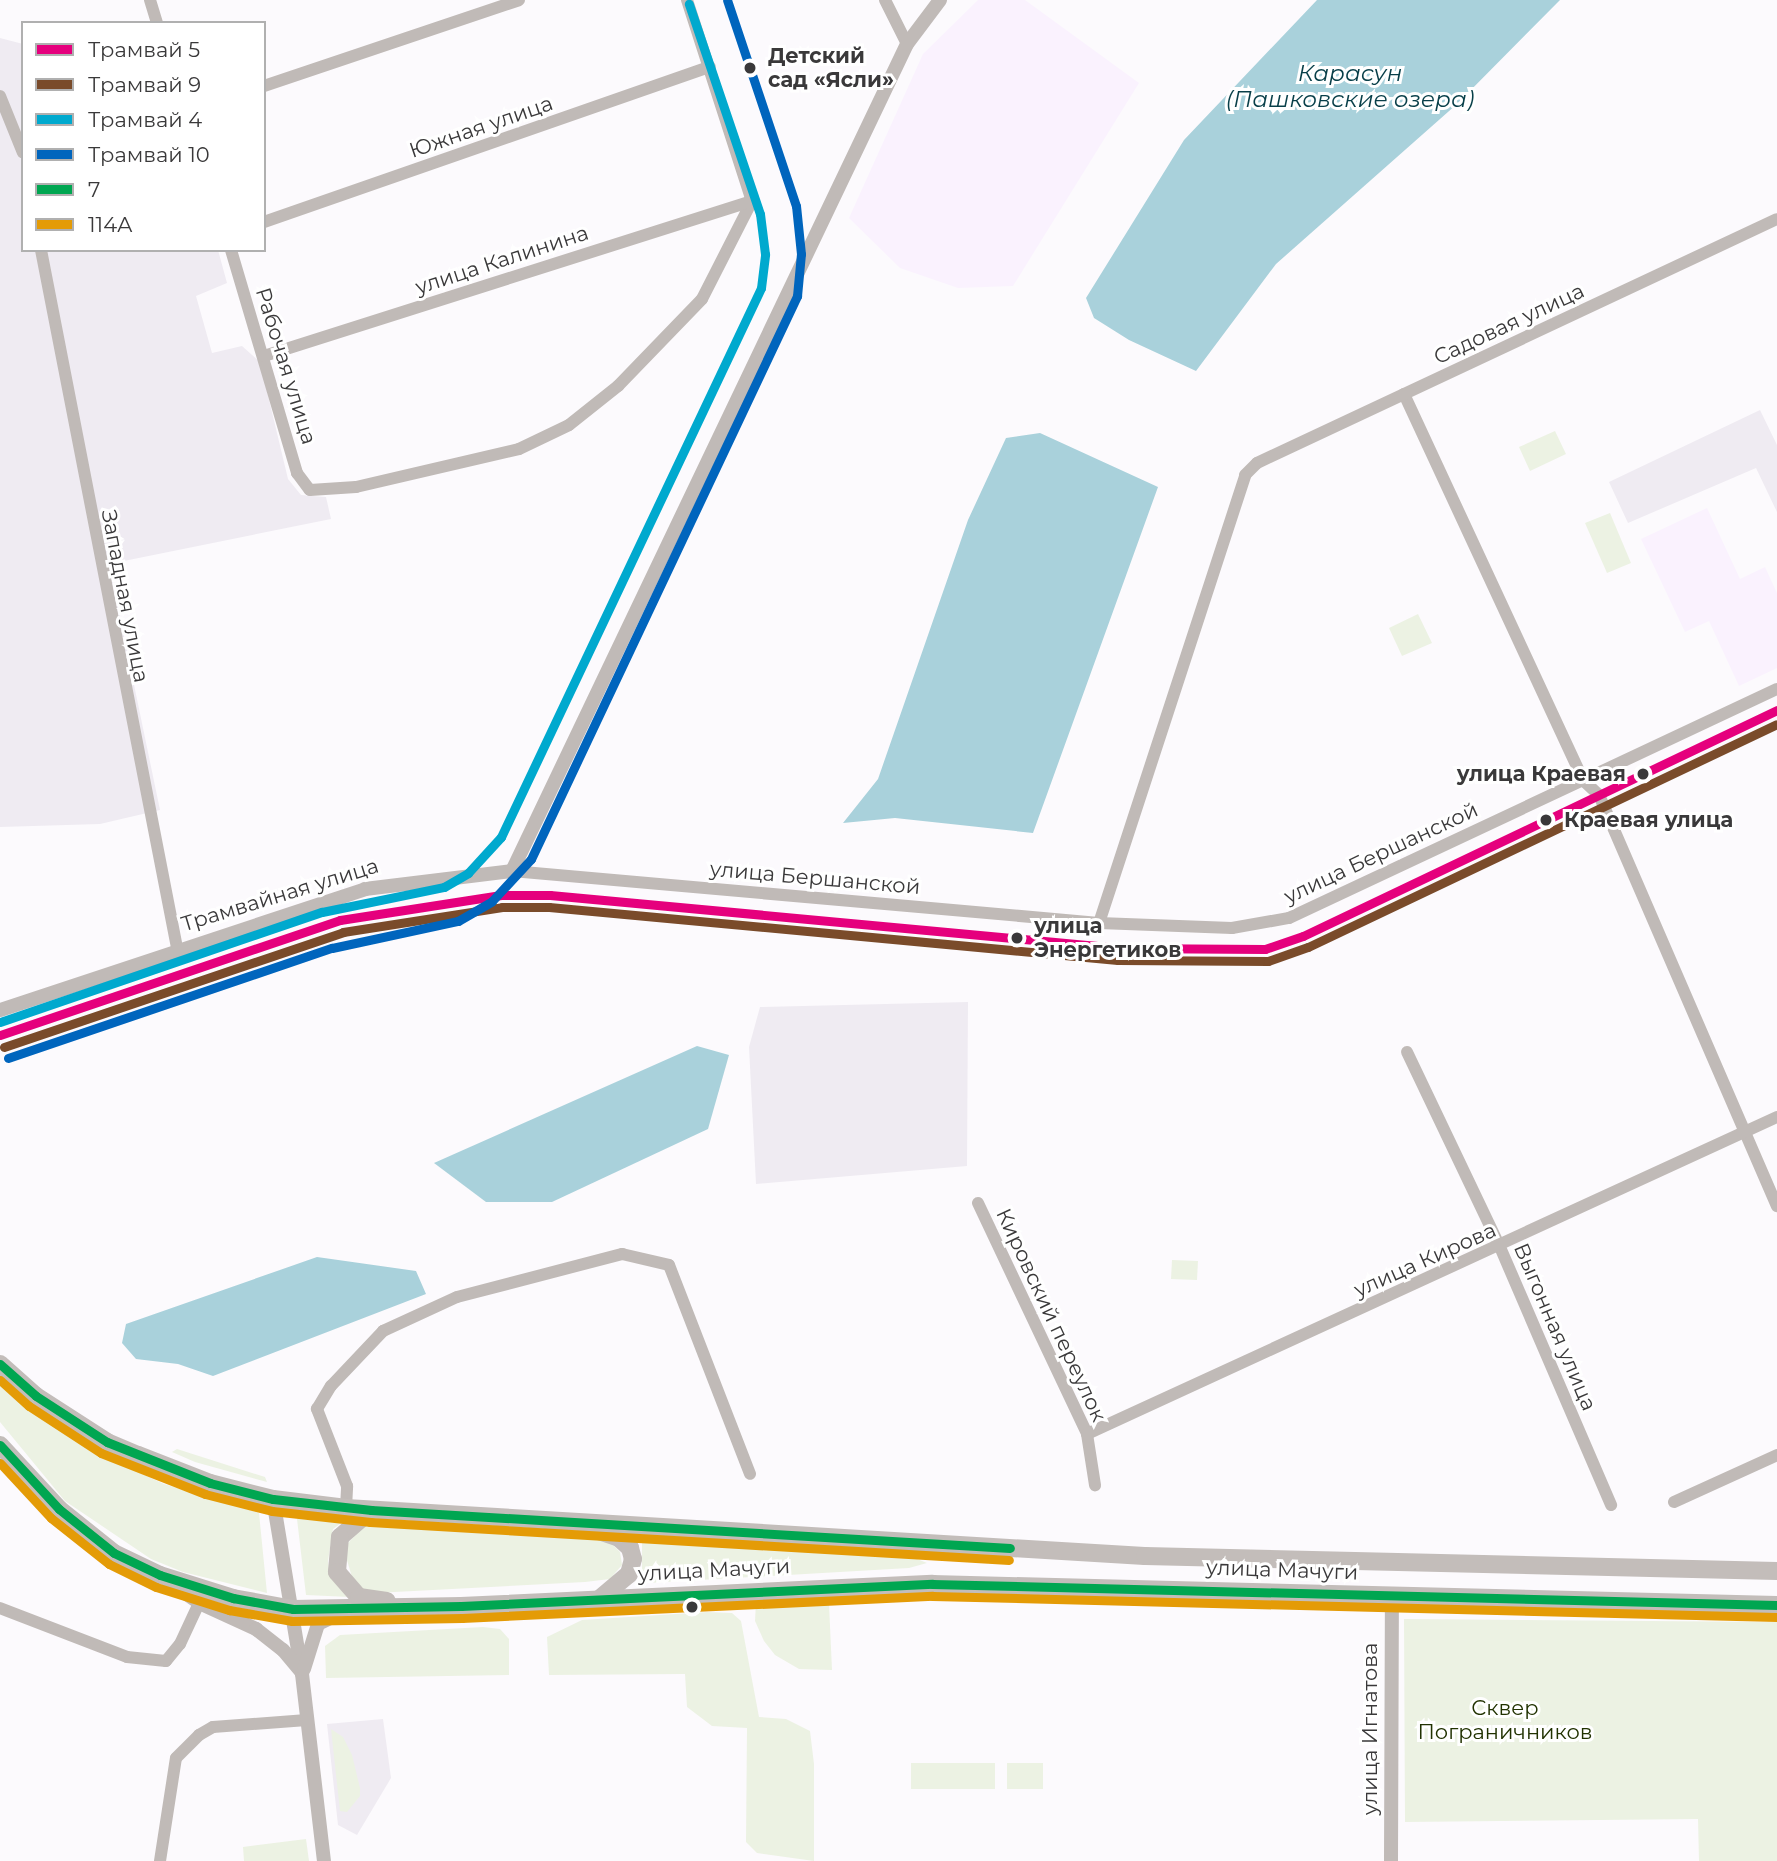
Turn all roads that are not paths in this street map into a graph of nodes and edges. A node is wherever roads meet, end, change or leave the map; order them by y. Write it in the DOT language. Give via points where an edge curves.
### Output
graph roads {
  1 [pos="150,0"];
  2 [pos="519,0"];
  3 [pos="687,0"];
  4 [pos="885,0"];
  5 [pos="940,0"];
  6 [pos="156,21"];
  7 [pos="907,44"];
  8 [pos="710,67"];
  9 [pos="266,85"];
  10 [pos="0,96"];
  11 [pos="21,148"];
  12 [pos="752,201"];
  13 [pos="1777,219"];
  14 [pos="266,221"];
  15 [pos="41,252"];
  16 [pos="231,252"];
  17 [pos="264,356"];
  18 [pos="1404,394"];
  19 [pos="1777,689"];
  20 [pos="1584,781"];
  21 [pos="512,871"];
  22 [pos="1099,923"];
  23 [pos="177,948"];
  24 [pos="0,1010"];
  25 [pos="1407,1052"];
  26 [pos="1777,1117"];
  27 [pos="1745,1131"];
  28 [pos="978,1203"];
  29 [pos="1777,1206"];
  30 [pos="1500,1247"];
  31 [pos="0,1364"];
  32 [pos="1087,1434"];
  33 [pos="0,1445"];
  34 [pos="1777,1455"];
  35 [pos="750,1474"];
  36 [pos="1095,1485"];
  37 [pos="273,1499"];
  38 [pos="1674,1502"];
  39 [pos="1611,1505"];
  40 [pos="346,1508"];
  41 [pos="371,1510"];
  42 [pos="564,1522"];
  43 [pos="1777,1571"];
  44 [pos="160,1575"];
  45 [pos="1392,1597"];
  46 [pos="599,1599"];
  47 [pos="199,1603"];
  48 [pos="1777,1605"];
  49 [pos="439,1607"];
  50 [pos="0,1608"];
  51 [pos="293,1609"];
  52 [pos="346,1611"];
  53 [pos="302,1674"];
  54 [pos="307,1720"];
  55 [pos="160,1861"];
  56 [pos="324,1861"];
  57 [pos="1391,1861"];
  1 -- 6 [label="street"];
  2 -- 9 [label="street"];
  3 -- 8 [label="street"];
  4 -- 7 [label="street"];
  5 -- 7 [label="street"];
  7 -- 21 [label="street"];
  8 -- 12 [label="street"];
  8 -- 14 [label="street, Южная улица"];
  10 -- 11 [label="street"];
  12 -- 17 [label="street, улица Калинина"];
  12 -- 17 [label="street, Рабочая улица" via="702,299 618,386 569,425 519,449 413,476 310,490 297,473"];
  13 -- 18 [label="street, Садовая улица"];
  15 -- 23 [label="street, Западная улица"];
  16 -- 17 [label="street, Рабочая улица"];
  18 -- 20 [label="street"];
  18 -- 22 [label="street, Садовая улица" via="1257,463 1245,475"];
  19 -- 20 [label="street, улица Бершанской"];
  20 -- 22 [label="street, улица Бершанской" via="1289,918 1232,929"];
  20 -- 27 [label="street" via="1597,789"];
  21 -- 22 [label="street, улица Бершанской"];
  21 -- 23 [label="street, Трамвайная улица" via="365,889"];
  23 -- 24 [label="street, Трамвайная улица"];
  25 -- 30 [label="street, Выгонная улица"];
  26 -- 27 [label="street, улица Кирова"];
  27 -- 29 [label="street"];
  27 -- 30 [label="street, улица Кирова"];
  28 -- 32 [label="street, Кировский переулок"];
  30 -- 32 [label="street, улица Кирова"];
  30 -- 39 [label="street, Выгонная улица"];
  31 -- 37 [label="main road, улица Мачуги" via="36,1396 107,1442 209,1483"];
  32 -- 36 [label="street, Кировский переулок"];
  33 -- 44 [label="main road, улица Мачуги" via="58,1509 114,1553"];
  34 -- 38 [label="street"];
  35 -- 40 [label="street" via="669,1265 622,1254 457,1297 383,1331 331,1386 317,1409 348,1486"];
  37 -- 40 [label="main road, улица Мачуги"];
  37 -- 51 [label="street"];
  40 -- 41 [label="main road, улица Мачуги"];
  41 -- 42 [label="main road, улица Мачуги"];
  41 -- 49 [label="main road" via="340,1537 338,1572 347,1586 359,1597"];
  42 -- 43 [label="main road, улица Мачуги" via="1145,1556"];
  42 -- 46 [label="main road" via="619,1538 630,1548 629,1574"];
  44 -- 47 [label="street"];
  44 -- 51 [label="main road, улица Мачуги" via="233,1598"];
  45 -- 46 [label="main road, улица Мачуги" via="932,1584"];
  45 -- 48 [label="main road, улица Мачуги"];
  45 -- 57 [label="street, улица Игнатова"];
  46 -- 49 [label="main road, улица Мачуги"];
  47 -- 50 [label="street" via="180,1644 166,1661 127,1657"];
  47 -- 53 [label="street" via="256,1629 283,1650"];
  49 -- 52 [label="main road, улица Мачуги"];
  51 -- 52 [label="main road, улица Мачуги"];
  51 -- 53 [label="street"];
  52 -- 53 [label="street" via="318,1624"];
  53 -- 54 [label="street"];
  54 -- 55 [label="street" via="213,1727 199,1735 176,1758"];
  54 -- 56 [label="street"];
}
